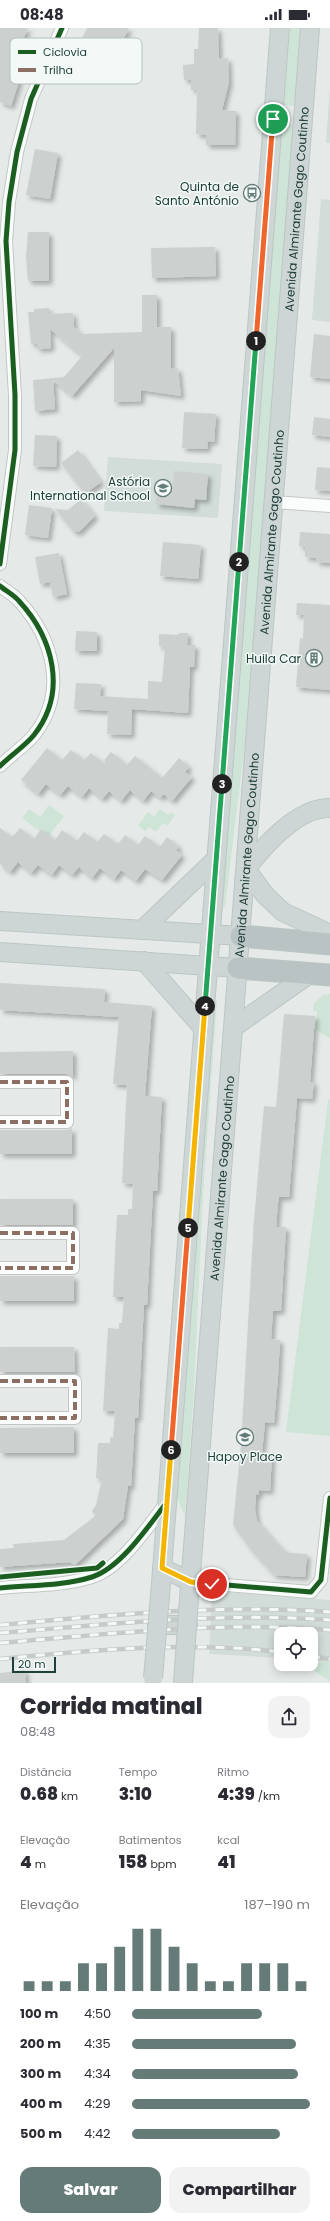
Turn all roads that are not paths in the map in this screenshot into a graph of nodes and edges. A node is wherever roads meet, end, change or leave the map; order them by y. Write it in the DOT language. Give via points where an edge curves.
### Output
graph roads {
  1 [pos="62,28"];
  2 [pos="280,28"];
  3 [pos="310,28"];
  4 [pos="58,38"];
  5 [pos="38,84"];
  6 [pos="274,502"];
  7 [pos="330,506"];
  8 [pos="0,564"];
  9 [pos="0,586"];
  10 [pos="0,766"];
  11 [pos="330,808"];
  12 [pos="216,859"];
  13 [pos="246,869"];
  14 [pos="0,921"];
  15 [pos="142,930"];
  16 [pos="210,934"];
  17 [pos="328,935"];
  18 [pos="240,936"];
  19 [pos="0,952"];
  20 [pos="144,961"];
  21 [pos="208,966"];
  22 [pos="238,968"];
  23 [pos="321,974"];
  24 [pos="234,1027"];
  25 [pos="203,1028"];
  26 [pos="0,1082"];
  27 [pos="0,1122"];
  28 [pos="0,1233"];
  29 [pos="0,1268"];
  30 [pos="0,1381"];
  31 [pos="0,1418"];
  32 [pos="330,1498"];
  33 [pos="167,1502"];
  34 [pos="162,1568"];
  35 [pos="0,1588"];
  36 [pos="190,1590"];
  37 [pos="157,1625"];
  38 [pos="188,1625"];
  39 [pos="153,1681"];
  40 [pos="183,1683"];
  1 -- 4 [label="street"];
  2 -- 12 [label="main road"];
  3 -- 6 [label="main road, Avenida Almirante Gago Coutinho"];
  5 -- 8 [label="street" via="17,152 9,202 6,241 15,395 15,450"];
  6 -- 7 [label="street"];
  6 -- 13 [label="main road, Avenida Almirante Gago Coutinho"];
  9 -- 10 [label="street" via="19,600 41,632 50,652 54,671 53,688 43,721 33,735"];
  11 -- 13 [label="main road" via="323,808 293,821 266,844"];
  12 -- 15 [label="main road"];
  12 -- 16 [label="main road"];
  13 -- 17 [label="main road" via="283,912"];
  13 -- 18 [label="main road, Avenida Almirante Gago Coutinho"];
  14 -- 15 [label="main road"];
  15 -- 16 [label="main road"];
  16 -- 18 [label="main road"];
  16 -- 21 [label="main road"];
  17 -- 18 [label="highway" via="276,938"];
  18 -- 22 [label="main road, Avenida Almirante Gago Coutinho"];
  19 -- 20 [label="main road"];
  20 -- 21 [label="main road"];
  20 -- 25 [label="main road"];
  21 -- 22 [label="main road"];
  21 -- 25 [label="main road"];
  22 -- 23 [label="highway"];
  22 -- 24 [label="main road, Avenida Almirante Gago Coutinho"];
  23 -- 24 [label="main road"];
  24 -- 36 [label="main road, Avenida Almirante Gago Coutinho"];
  25 -- 33 [label="main road"];
  26 -- 27 [label="street" via="67,1082 67,1122"];
  28 -- 29 [label="street" via="73,1233 73,1268"];
  30 -- 31 [label="street" via="75,1381 75,1418"];
  32 -- 36 [label="street" via="321,1580 311,1592"];
  33 -- 34 [label="main road"];
  33 -- 35 [label="street" via="133,1545 110,1566 92,1577"];
  34 -- 36 [label="main road"];
  34 -- 37 [label="main road, bridge"];
  36 -- 38 [label="main road, Avenida Almirante Gago Coutinho, bridge"];
  37 -- 38 [label="main road"];
  37 -- 39 [label="main road, bridge"];
  38 -- 40 [label="main road, Avenida Almirante Gago Coutinho, bridge"];
}
